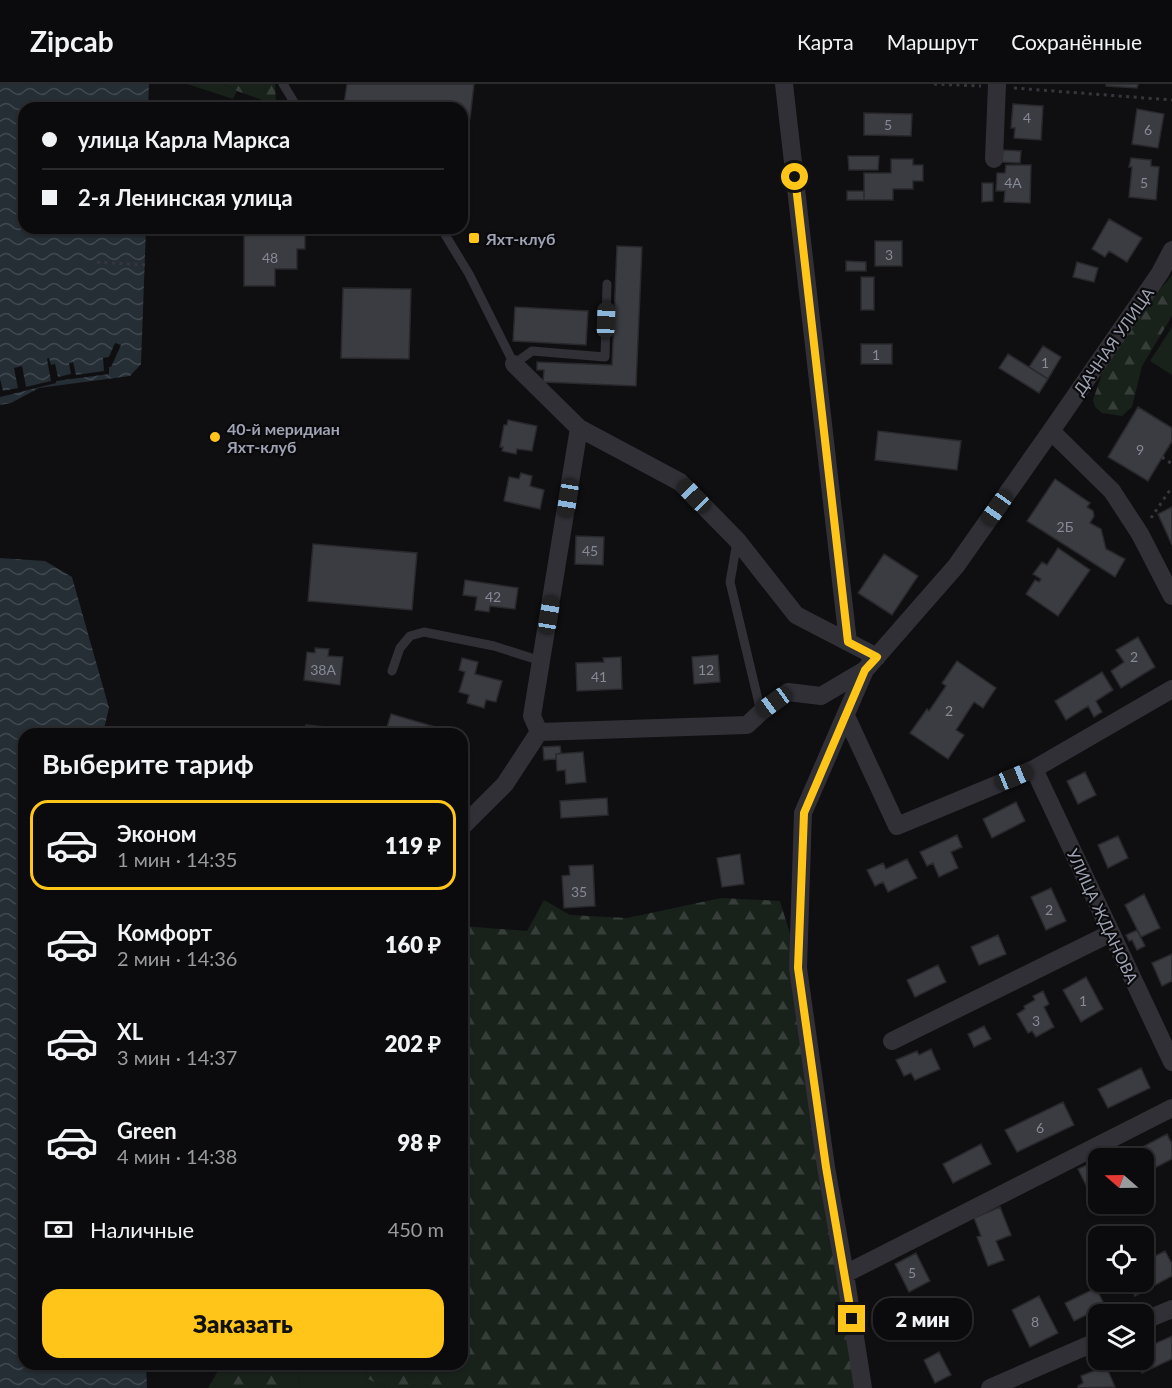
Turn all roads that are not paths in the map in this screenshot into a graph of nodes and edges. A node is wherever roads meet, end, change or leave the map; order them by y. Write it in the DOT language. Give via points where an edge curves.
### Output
graph roads {
  1 [pos="283,84"];
  2 [pos="784,84"];
  3 [pos="996,85"];
  4 [pos="294,102"];
  5 [pos="994,159"];
  6 [pos="445,234"];
  7 [pos="1172,250"];
  8 [pos="607,284"];
  9 [pos="514,364"];
  10 [pos="579,428"];
  11 [pos="1051,431"];
  12 [pos="737,540"];
  13 [pos="1172,596"];
  14 [pos="848,642"];
  15 [pos="541,661"];
  16 [pos="871,663"];
  17 [pos="392,671"];
  18 [pos="1172,689"];
  19 [pos="761,712"];
  20 [pos="846,716"];
  21 [pos="538,732"];
  22 [pos="1034,769"];
  23 [pos="468,821"];
  24 [pos="1111,933"];
  25 [pos="892,1041"];
  26 [pos="1172,1062"];
  27 [pos="1172,1108"];
  28 [pos="845,1274"];
  29 [pos="1172,1309"];
  30 [pos="1154,1317"];
  31 [pos="1088,1345"];
  32 [pos="863,1388"];
  33 [pos="990,1388"];
  1 -- 4 [label="lane"];
  2 -- 14 [label="street"];
  3 -- 5 [label="street"];
  6 -- 9 [label="lane"];
  7 -- 11 [label="street, ДАЧНАЯ УЛИЦА"];
  8 -- 9 [label="lane" via="605,357 532,351"];
  9 -- 10 [label="street"];
  10 -- 12 [label="street" via="680,482"];
  10 -- 15 [label="street"];
  11 -- 13 [label="street" via="1112,491"];
  11 -- 16 [label="street, ДАЧНАЯ УЛИЦА" via="956,566"];
  12 -- 14 [label="street" via="796,615"];
  12 -- 19 [label="lane" via="730,582"];
  14 -- 16 [label="street"];
  15 -- 17 [label="lane" via="494,646 424,632 410,636 400,648"];
  15 -- 21 [label="street" via="532,716"];
  16 -- 19 [label="street" via="821,696 788,692"];
  16 -- 20 [label="street"];
  18 -- 22 [label="street"];
  19 -- 21 [label="street" via="747,725"];
  20 -- 22 [label="street" via="897,826"];
  20 -- 28 [label="street" via="804,813 798,968"];
  21 -- 23 [label="street" via="505,783"];
  22 -- 24 [label="street, УЛИЦА ЖДАНОВА"];
  24 -- 25 [label="street"];
  24 -- 26 [label="street, УЛИЦА ЖДАНОВА"];
  27 -- 28 [label="street"];
  28 -- 32 [label="street"];
  29 -- 30 [label="street"];
  31 -- 33 [label="street"];
}
